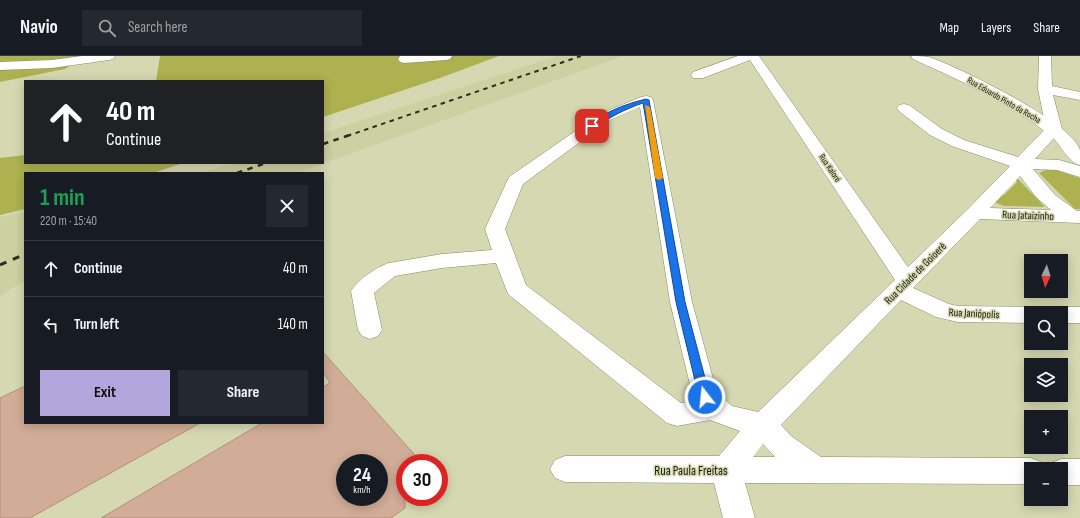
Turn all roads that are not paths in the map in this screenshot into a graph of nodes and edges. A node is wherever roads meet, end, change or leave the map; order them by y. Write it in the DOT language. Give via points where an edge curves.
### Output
graph roads {
  1 [pos="109,56"];
  2 [pos="446,56"];
  3 [pos="750,56"];
  4 [pos="753,56"];
  5 [pos="917,56"];
  6 [pos="1045,56"];
  7 [pos="404,59"];
  8 [pos="0,66"];
  9 [pos="698,75"];
  10 [pos="1045,90"];
  11 [pos="1080,96"];
  12 [pos="904,108"];
  13 [pos="1054,129"];
  14 [pos="1078,153"];
  15 [pos="1021,164"];
  16 [pos="1080,172"];
  17 [pos="975,213"];
  18 [pos="1075,217"];
  19 [pos="504,256"];
  20 [pos="902,286"];
  21 [pos="1024,315"];
  22 [pos="1068,315"];
  23 [pos="1080,316"];
  24 [pos="370,330"];
  25 [pos="712,409"];
  26 [pos="763,425"];
  27 [pos="565,469"];
  28 [pos="726,470"];
  29 [pos="816,470"];
  30 [pos="1024,471"];
  31 [pos="1068,472"];
  32 [pos="1080,472"];
  33 [pos="739,518"];
  1 -- 8 [label="street" via="69,62"];
  2 -- 7 [label="street"];
  3 -- 9 [label="street"];
  4 -- 20 [label="street, Rua Kaloré"];
  5 -- 13 [label="street, Rua Eduardo Pinto da Rocha" via="983,86 1020,106"];
  6 -- 10 [label="street"];
  10 -- 11 [label="street"];
  10 -- 13 [label="street"];
  12 -- 15 [label="street" via="946,138"];
  13 -- 14 [label="street, Rua Eduardo Pinto da Rocha"];
  13 -- 15 [label="street, Rua Cidade de Goioerê"];
  15 -- 16 [label="street" via="1059,165"];
  15 -- 17 [label="street, Rua Cidade de Goioerê"];
  15 -- 18 [label="street" via="1049,200"];
  17 -- 18 [label="street, Rua Jataizinho"];
  17 -- 20 [label="street, Rua Cidade de Goioerê"];
  19 -- 24 [label="street" via="442,261 389,270 362,291"];
  19 -- 25 [label="street" via="516,289 677,415"];
  19 -- 25 [label="street" via="495,229 515,180 605,117 646,100 681,302 705,397"];
  20 -- 21 [label="street, Rua Janiópolis" via="944,311 958,314"];
  20 -- 26 [label="street, Rua Cidade de Goioerê"];
  22 -- 23 [label="street"];
  25 -- 26 [label="street" via="725,416"];
  26 -- 28 [label="street, Rua Cidade de Goioerê"];
  26 -- 29 [label="street" via="793,455"];
  27 -- 28 [label="street, Rua Paula Freitas"];
  28 -- 29 [label="street, Rua Paula Freitas"];
  28 -- 33 [label="street"];
  29 -- 30 [label="street, Rua Paula Freitas"];
  31 -- 32 [label="street"];
}
